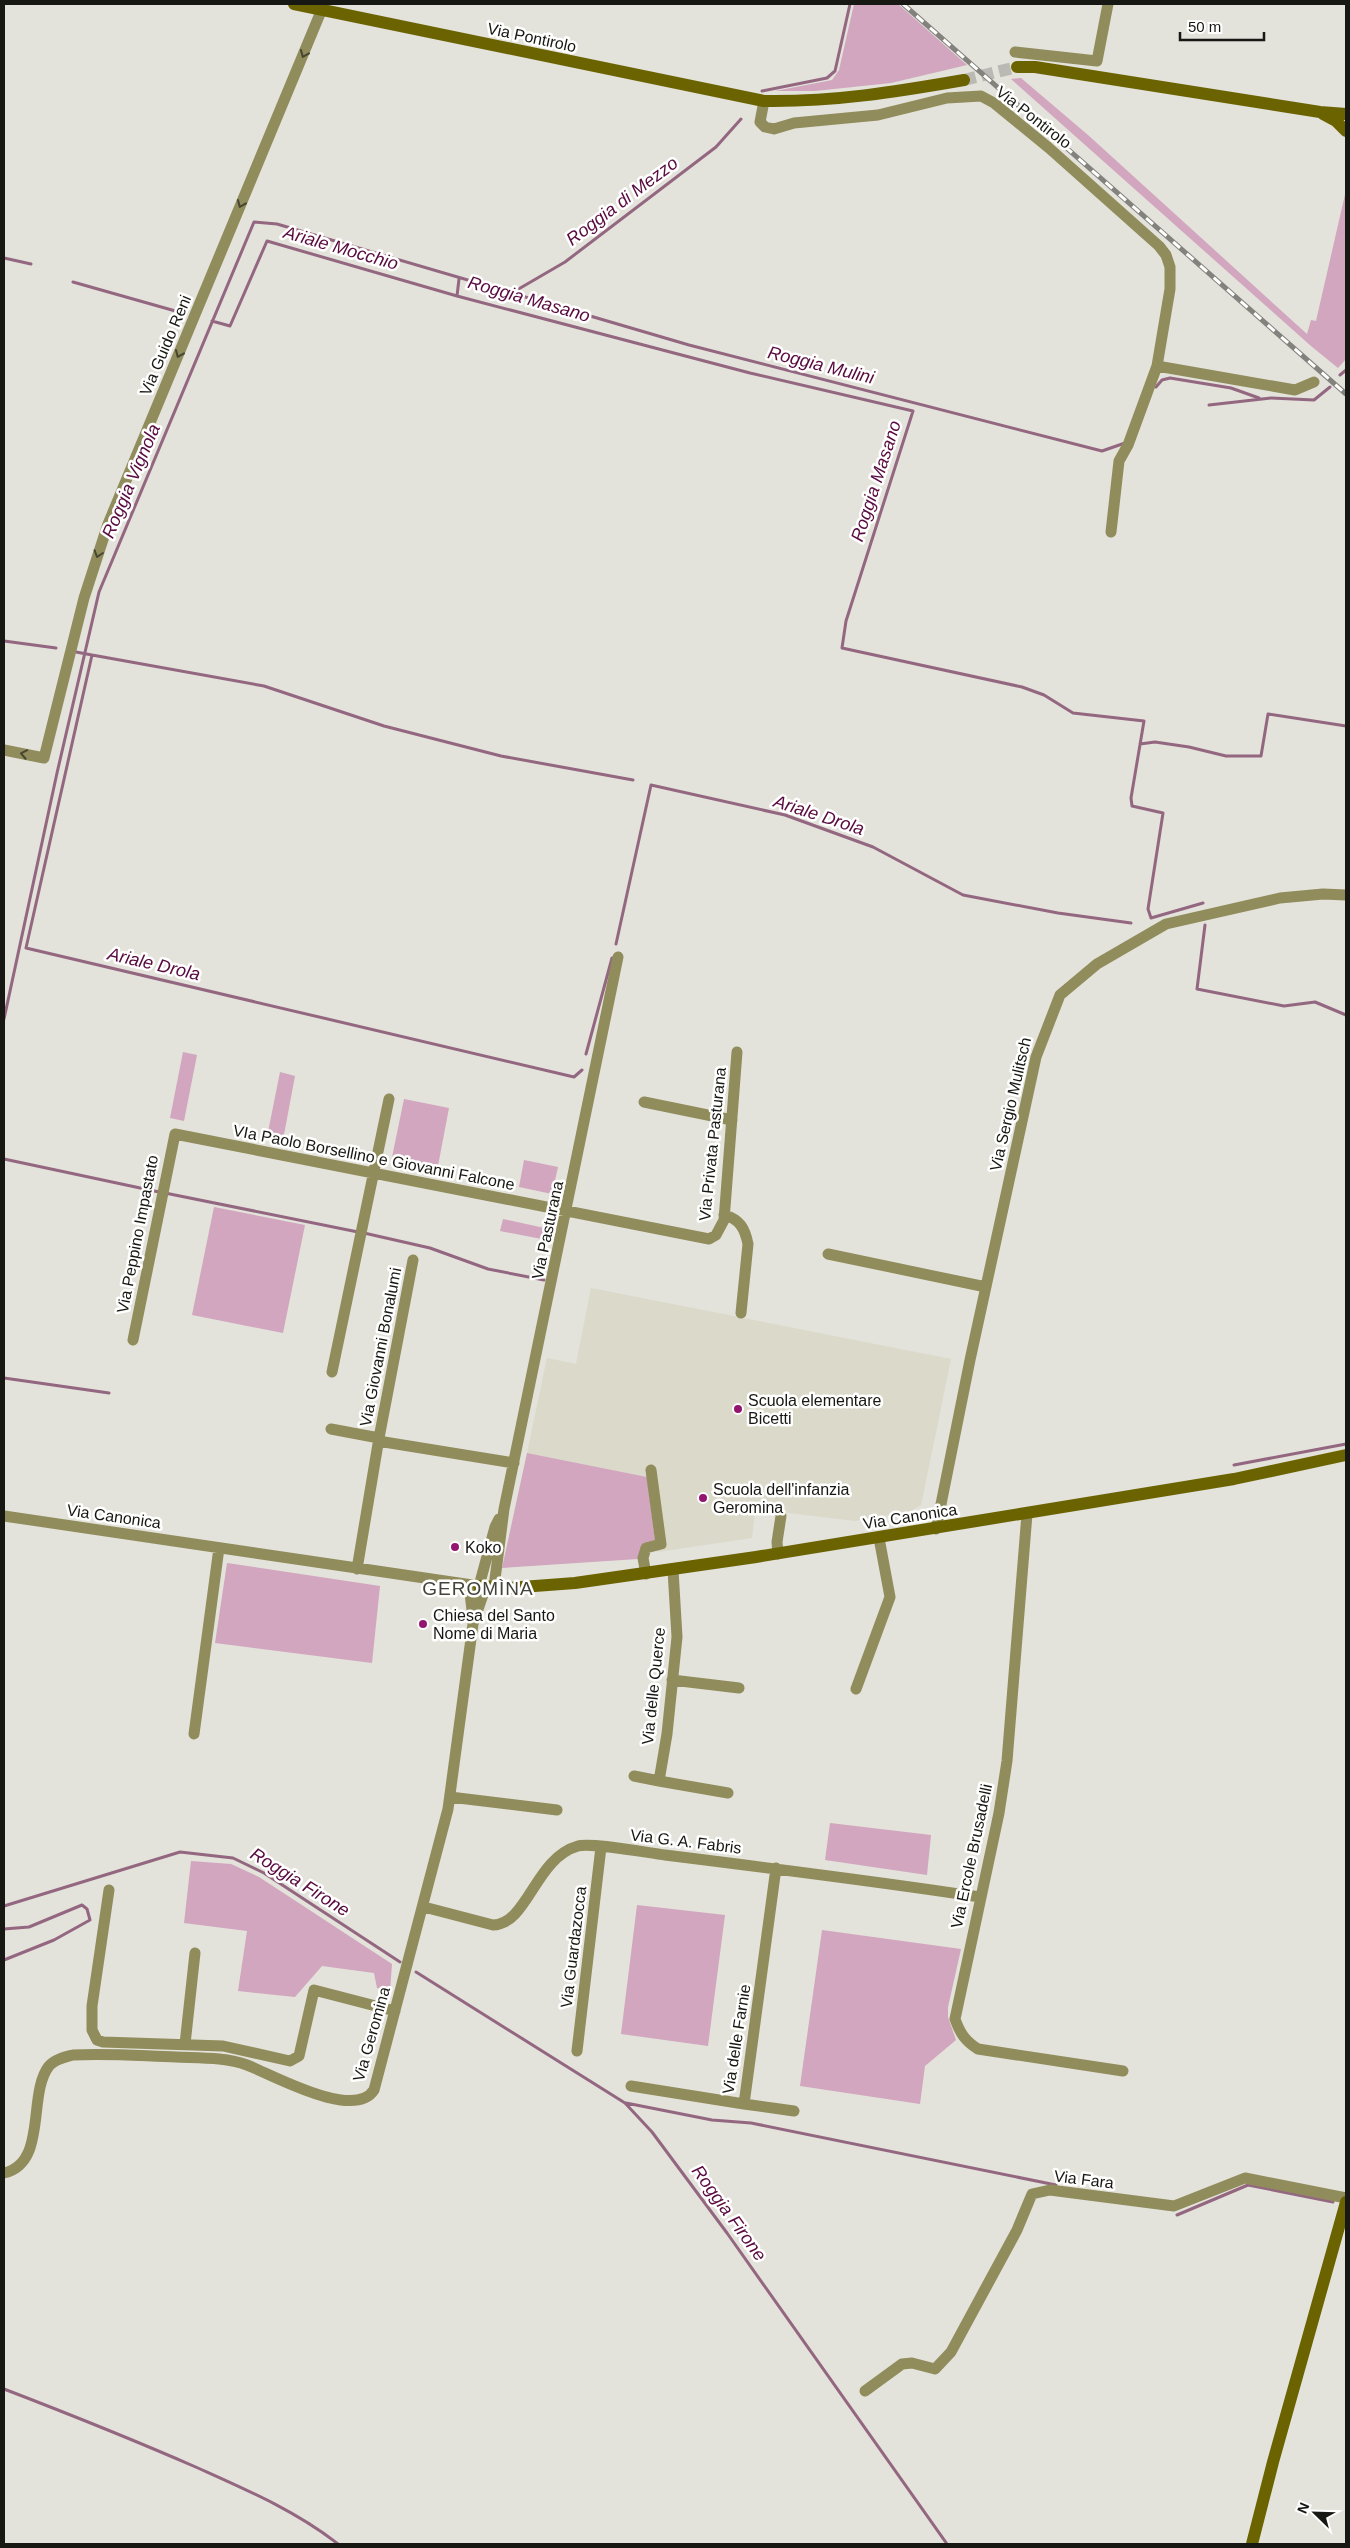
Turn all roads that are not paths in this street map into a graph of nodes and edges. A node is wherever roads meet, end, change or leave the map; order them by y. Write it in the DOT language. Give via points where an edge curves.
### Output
graph roads {
  1 [pos="294,4"];
  2 [pos="1108,4"];
  3 [pos="322,9"];
  4 [pos="1015,52"];
  5 [pos="1017,67"];
  6 [pos="964,80"];
  7 [pos="764,102"];
  8 [pos="1320,112"];
  9 [pos="1346,114"];
  10 [pos="1346,131"];
  11 [pos="1157,366"];
  12 [pos="1314,382"];
  13 [pos="1110,532"];
  14 [pos="4,750"];
  15 [pos="1346,895"];
  16 [pos="618,957"];
  17 [pos="737,1052"];
  18 [pos="389,1099"];
  19 [pos="644,1102"];
  20 [pos="732,1120"];
  21 [pos="175,1134"];
  22 [pos="374,1174"];
  23 [pos="568,1211"];
  24 [pos="724,1215"];
  25 [pos="828,1254"];
  26 [pos="414,1260"];
  27 [pos="986,1287"];
  28 [pos="741,1313"];
  29 [pos="133,1340"];
  30 [pos="332,1372"];
  31 [pos="331,1429"];
  32 [pos="378,1439"];
  33 [pos="1346,1455"];
  34 [pos="514,1463"];
  35 [pos="651,1470"];
  36 [pos="1027,1514"];
  37 [pos="4,1516"];
  38 [pos="781,1516"];
  39 [pos="936,1528"];
  40 [pos="879,1538"];
  41 [pos="219,1548"];
  42 [pos="778,1554"];
  43 [pos="357,1569"];
  44 [pos="673,1570"];
  45 [pos="646,1574"];
  46 [pos="482,1586"];
  47 [pos="473,1624"];
  48 [pos="672,1680"];
  49 [pos="739,1688"];
  50 [pos="856,1689"];
  51 [pos="194,1734"];
  52 [pos="634,1776"];
  53 [pos="659,1781"];
  54 [pos="728,1793"];
  55 [pos="450,1797"];
  56 [pos="557,1810"];
  57 [pos="601,1847"];
  58 [pos="776,1868"];
  59 [pos="109,1890"];
  60 [pos="980,1896"];
  61 [pos="424,1907"];
  62 [pos="195,1953"];
  63 [pos="395,2011"];
  64 [pos="185,2044"];
  65 [pos="576,2051"];
  66 [pos="1123,2071"];
  67 [pos="631,2086"];
  68 [pos="744,2104"];
  69 [pos="794,2111"];
  70 [pos="4,2173"];
  71 [pos="1346,2198"];
  72 [pos="1346,2202"];
  73 [pos="865,2391"];
  74 [pos="1252,2544"];
  1 -- 3 [label="street, Via Pontirolo"];
  2 -- 4 [label="street" via="1097,61"];
  3 -- 7 [label="street, Via Pontirolo"];
  3 -- 14 [label="street, Via Guido Reni, one-way" via="108,524 84,598 44,758"];
  5 -- 8 [label="street, Via Pontirolo" via="1044,68"];
  6 -- 7 [label="street, Via Pontirolo" via="873,96"];
  7 -- 11 [label="street, Via Pontirolo" via="760,122 774,129 794,123 878,115 947,98 980,96 994,103 1117,207 1166,255 1170,267 1170,289"];
  8 -- 9 [label="street, Via Pontirolo"];
  8 -- 10 [label="street, Via Pontirolo"];
  11 -- 12 [label="street" via="1296,390"];
  11 -- 13 [label="street, Via Pontirolo" via="1128,446 1119,461"];
  15 -- 27 [label="street, Via Sergio Mulitsch" via="1280,898 1166,924 1097,964 1060,995 1036,1057"];
  16 -- 23 [label="street, Via Pasturana"];
  17 -- 20 [label="street, Via Privata Pasturana"];
  18 -- 22 [label="street"];
  19 -- 20 [label="street"];
  20 -- 24 [label="street, Via Privata Pasturana"];
  21 -- 22 [label="street, VIa Paolo Borsellino e Giovanni Falcone"];
  21 -- 29 [label="street, Via Peppino Impastato"];
  22 -- 23 [label="street, VIa Paolo Borsellino e Giovanni Falcone"];
  22 -- 30 [label="street"];
  23 -- 24 [label="street, Via Privata Pasturana" via="702,1239 716,1235"];
  23 -- 34 [label="street, Via Pasturana"];
  24 -- 28 [label="street" via="737,1220 748,1244"];
  25 -- 27 [label="street"];
  26 -- 32 [label="street, Via Giovanni Bonalumi"];
  27 -- 39 [label="street, Via Sergio Mulitsch"];
  31 -- 32 [label="street"];
  32 -- 34 [label="street"];
  32 -- 43 [label="street"];
  33 -- 36 [label="street, Via Canonica" via="1234,1479"];
  34 -- 46 [label="street, Via Pasturana"];
  35 -- 45 [label="street" via="661,1544 646,1548"];
  36 -- 39 [label="street, Via Canonica"];
  36 -- 60 [label="street, Via Ercole Brusadelli" via="1007,1761"];
  37 -- 41 [label="street, Via Canonica"];
  38 -- 42 [label="street"];
  39 -- 40 [label="street, Via Canonica"];
  40 -- 42 [label="street, Via Canonica"];
  40 -- 50 [label="street" via="890,1597"];
  41 -- 43 [label="street, Via Canonica"];
  41 -- 51 [label="street"];
  42 -- 44 [label="street, Via Canonica"];
  43 -- 46 [label="street, Via Canonica"];
  44 -- 45 [label="street, Via Canonica"];
  44 -- 48 [label="street, Via delle Querce" via="677,1636"];
  45 -- 46 [label="street, Via Canonica" via="575,1583"];
  46 -- 47 [label="street, Via Geromina"];
  46 -- 47 [label="street, Via Geromina"];
  47 -- 55 [label="street, Via Geromina"];
  48 -- 49 [label="street"];
  48 -- 53 [label="street, Via delle Querce"];
  52 -- 53 [label="street"];
  53 -- 54 [label="street"];
  55 -- 56 [label="street"];
  55 -- 61 [label="street, Via Geromina"];
  57 -- 58 [label="street, Via G. A. Fabris"];
  57 -- 61 [label="street, Via G. A. Fabris" via="579,1845 553,1861 543,1871 518,1912 501,1925"];
  57 -- 65 [label="street, Via Guardazocca"];
  58 -- 60 [label="street, Via G. A. Fabris"];
  58 -- 68 [label="street, Via delle Farnie"];
  59 -- 64 [label="street" via="92,2006 94,2035 103,2042"];
  60 -- 66 [label="street, Via Ercole Brusadelli" via="955,2019 967,2042 989,2052"];
  61 -- 63 [label="street, Via Geromina"];
  62 -- 64 [label="street"];
  63 -- 64 [label="street" via="314,1990 296,2059 285,2062 239,2048"];
  63 -- 70 [label="street, Via Geromina" via="374,2090 357,2100 305,2090 232,2060 96,2054 73,2055 57,2060 49,2066 43,2081 30,2147 24,2160 16,2170"];
  67 -- 68 [label="street, Via delle Farnie"];
  68 -- 69 [label="street"];
  71 -- 73 [label="street, Via Fara" via="1245,2178 1174,2206 1050,2190 1032,2194 1017,2230 950,2352 935,2369 912,2362 902,2364"];
  72 -- 74 [label="street"];
}
